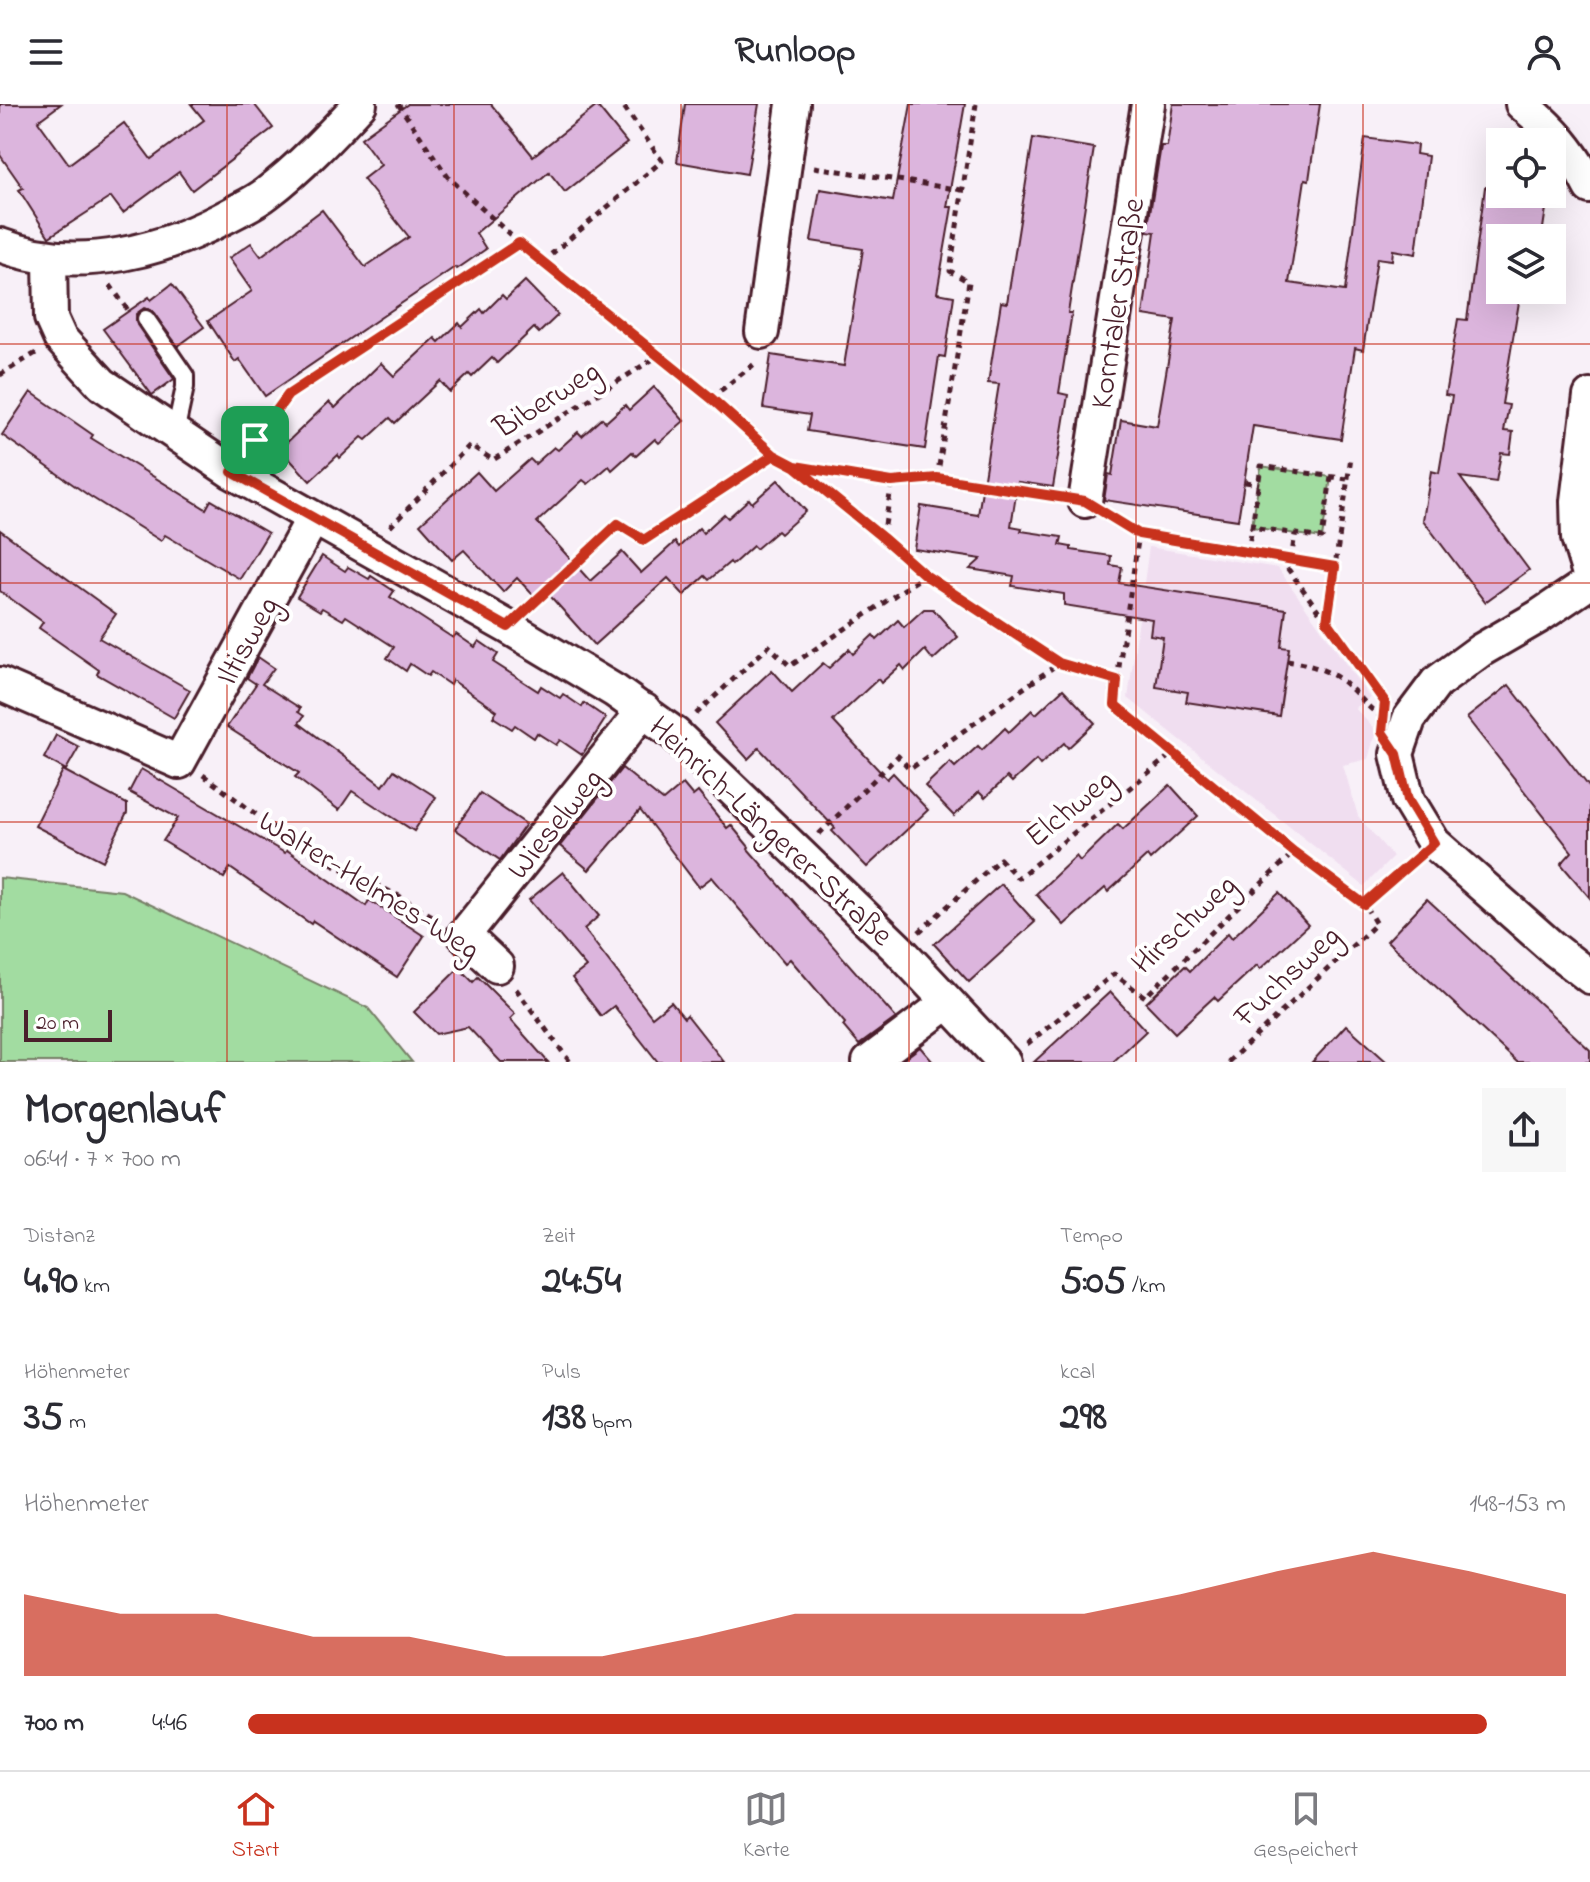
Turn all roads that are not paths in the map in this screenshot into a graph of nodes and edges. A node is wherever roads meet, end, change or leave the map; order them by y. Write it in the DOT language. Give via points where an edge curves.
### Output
graph roads {
  1 [pos="360,104"];
  2 [pos="793,104"];
  3 [pos="1148,104"];
  4 [pos="1522,104"];
  5 [pos="1590,187"];
  6 [pos="0,245"];
  7 [pos="50,258"];
  8 [pos="146,319"];
  9 [pos="762,332"];
  10 [pos="1590,396"];
  11 [pos="175,433"];
  12 [pos="1085,501"];
  13 [pos="313,518"];
  14 [pos="1590,580"];
  15 [pos="0,684"];
  16 [pos="644,710"];
  17 [pos="464,935"];
  18 [pos="503,973"];
  19 [pos="1590,977"];
  20 [pos="947,1003"];
  21 [pos="1015,1054"];
  22 [pos="869,1062"];
  1 -- 7 [label="street" via="265,195 199,232 125,254"];
  2 -- 9 [label="street"];
  3 -- 12 [label="street, Korntaler Straße"];
  4 -- 5 [label="street" via="1574,155"];
  6 -- 7 [label="street"];
  7 -- 11 [label="street, Heinrich-Längerer-Straße" via="56,328 102,384"];
  8 -- 11 [label="lane" via="185,376"];
  10 -- 14 [label="street" via="1577,501 1578,538"];
  11 -- 13 [label="street, Heinrich-Längerer-Straße"];
  13 -- 15 [label="street, Iltisweg" via="191,768"];
  13 -- 16 [label="street, Heinrich-Längerer-Straße"];
  14 -- 19 [label="street" via="1436,683 1409,719 1397,754 1408,800 1434,843"];
  16 -- 17 [label="street, Wieselweg"];
  16 -- 20 [label="street, Heinrich-Längerer-Straße" via="899,950"];
  17 -- 18 [label="street, Walter-Helmes-Weg"];
  20 -- 21 [label="street, Heinrich-Längerer-Straße"];
  20 -- 22 [label="street"];
}
